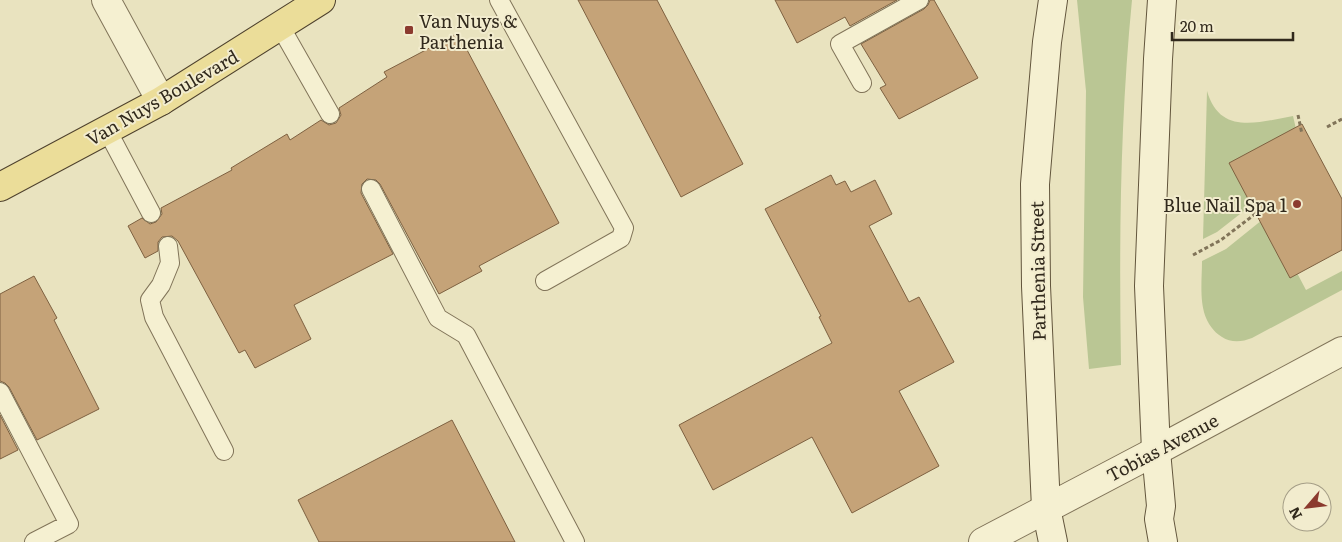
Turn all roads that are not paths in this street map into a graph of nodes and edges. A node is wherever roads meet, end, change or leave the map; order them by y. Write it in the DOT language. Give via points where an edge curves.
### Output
graph roads {
  1 [pos="106,0"];
  2 [pos="320,0"];
  3 [pos="499,0"];
  4 [pos="920,0"];
  5 [pos="1053,0"];
  6 [pos="1162,0"];
  7 [pos="280,26"];
  8 [pos="862,84"];
  9 [pos="161,102"];
  10 [pos="330,114"];
  11 [pos="107,130"];
  12 [pos="0,187"];
  13 [pos="371,189"];
  14 [pos="151,213"];
  15 [pos="168,246"];
  16 [pos="545,281"];
  17 [pos="1342,351"];
  18 [pos="0,392"];
  19 [pos="1156,450"];
  20 [pos="224,451"];
  21 [pos="1046,508"];
  22 [pos="34,542"];
  23 [pos="575,542"];
  24 [pos="983,542"];
  25 [pos="1053,542"];
  26 [pos="1163,542"];
  1 -- 9 [label="main road"];
  2 -- 7 [label="main road, Van Nuys Boulevard"];
  3 -- 16 [label="lane" via="624,228 621,238"];
  4 -- 8 [label="lane" via="840,44"];
  5 -- 21 [label="main road, Parthenia Street" via="1035,184"];
  6 -- 19 [label="main road" via="1149,286"];
  7 -- 9 [label="main road, Van Nuys Boulevard"];
  7 -- 10 [label="lane"];
  9 -- 11 [label="main road, Van Nuys Boulevard"];
  11 -- 12 [label="main road, Van Nuys Boulevard"];
  11 -- 14 [label="lane"];
  13 -- 23 [label="lane" via="438,318 466,335"];
  15 -- 20 [label="lane" via="170,263 161,285 150,300 154,317"];
  17 -- 19 [label="main road, Tobias Avenue"];
  18 -- 22 [label="lane" via="68,524"];
  19 -- 21 [label="main road, Tobias Avenue"];
  19 -- 26 [label="main road"];
  21 -- 24 [label="main road, Tobias Avenue"];
  21 -- 25 [label="main road, Parthenia Street"];
}
